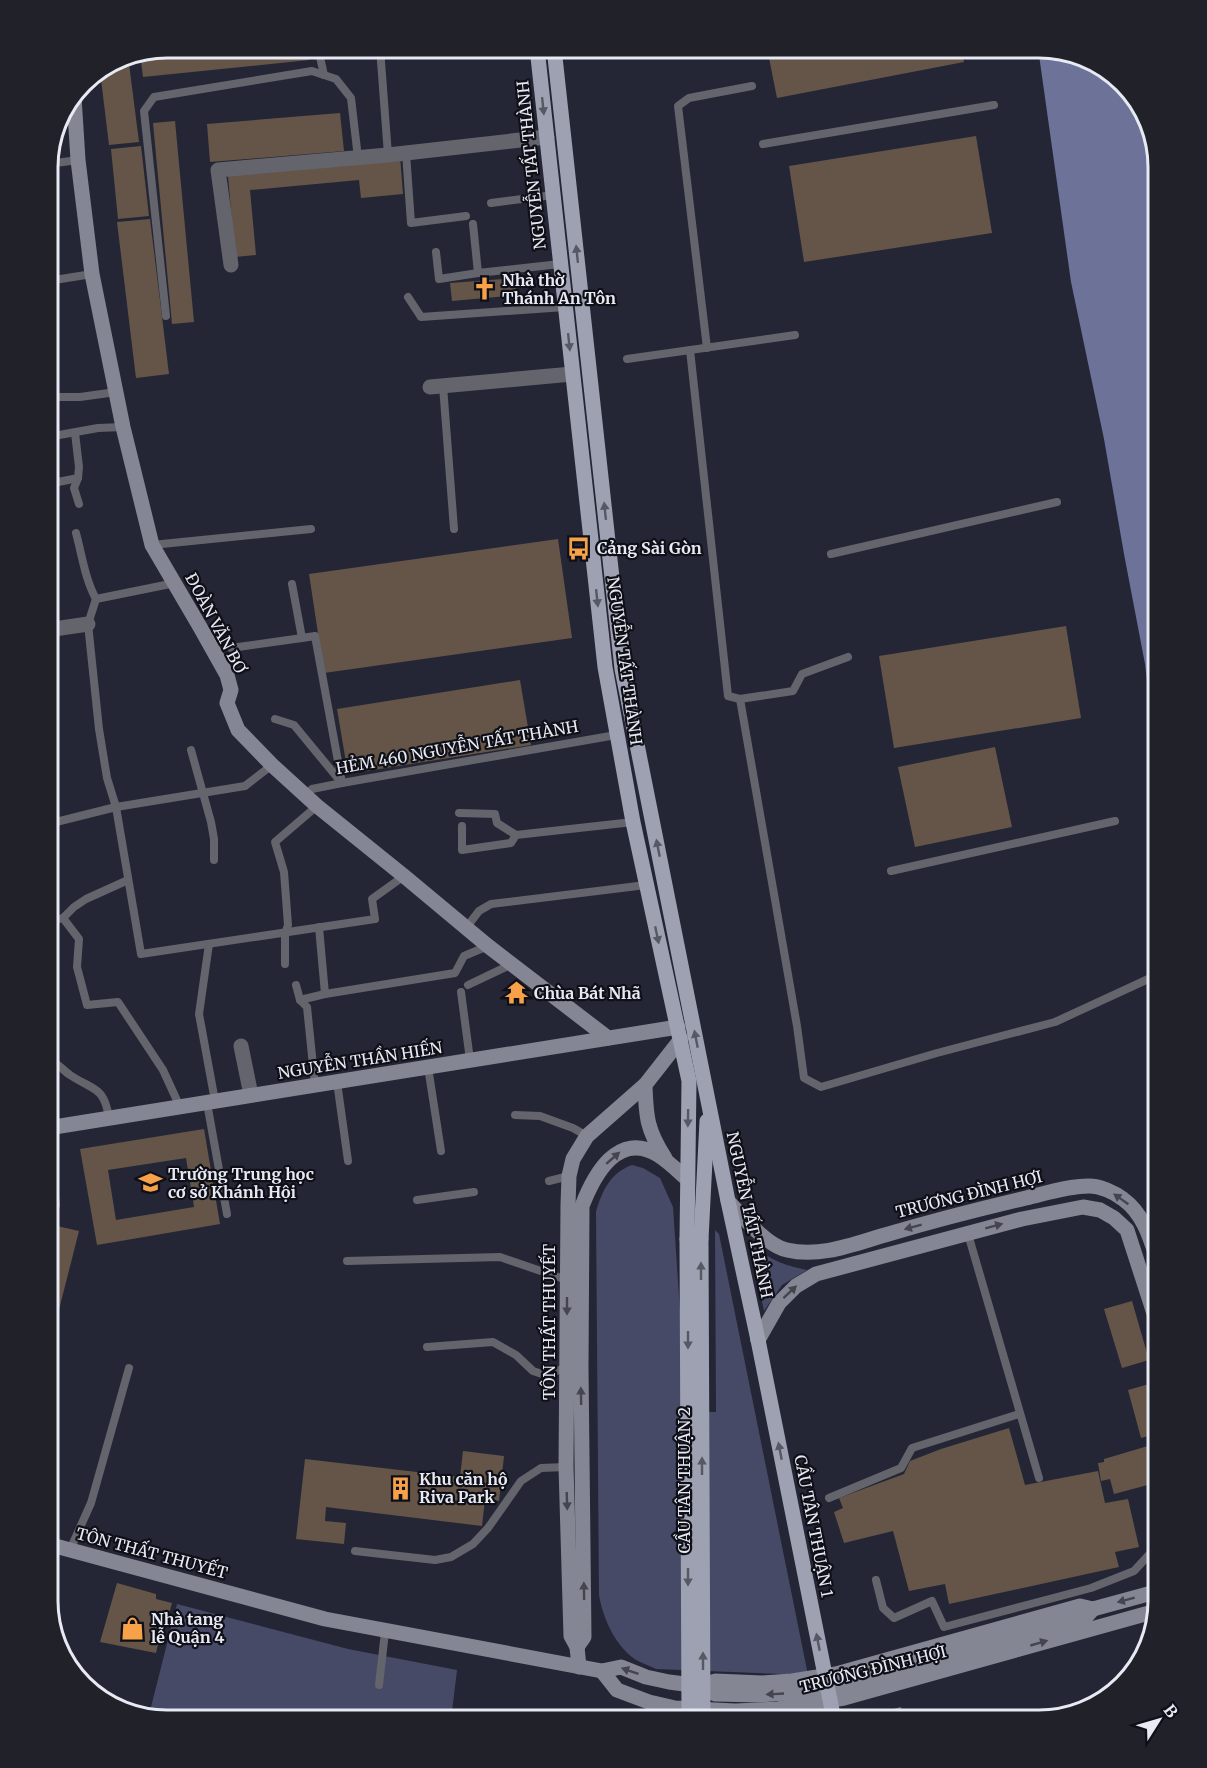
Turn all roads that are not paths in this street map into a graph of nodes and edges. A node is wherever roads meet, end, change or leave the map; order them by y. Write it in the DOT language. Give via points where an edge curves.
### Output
graph roads {
  1 [pos="320,59"];
  2 [pos="381,59"];
  3 [pos="538,59"];
  4 [pos="555,59"];
  5 [pos="324,75"];
  6 [pos="752,86"];
  7 [pos="994,105"];
  8 [pos="72,114"];
  9 [pos="546,137"];
  10 [pos="763,144"];
  11 [pos="406,153"];
  12 [pos="388,155"];
  13 [pos="358,158"];
  14 [pos="78,160"];
  15 [pos="59,163"];
  16 [pos="553,195"];
  17 [pos="491,203"];
  18 [pos="466,216"];
  19 [pos="473,224"];
  20 [pos="436,252"];
  21 [pos="560,264"];
  22 [pos="231,265"];
  23 [pos="478,273"];
  24 [pos="92,274"];
  25 [pos="59,279"];
  26 [pos="408,297"];
  27 [pos="565,307"];
  28 [pos="166,316"];
  29 [pos="795,335"];
  30 [pos="707,348"];
  31 [pos="690,350"];
  32 [pos="627,359"];
  33 [pos="572,374"];
  34 [pos="436,387"];
  35 [pos="116,392"];
  36 [pos="59,397"];
  37 [pos="123,427"];
  38 [pos="75,433"];
  39 [pos="59,435"];
  40 [pos="78,478"];
  41 [pos="59,482"];
  42 [pos="1057,502"];
  43 [pos="79,504"];
  44 [pos="311,528"];
  45 [pos="454,529"];
  46 [pos="76,533"];
  47 [pos="152,545"];
  48 [pos="831,554"];
  49 [pos="175,583"];
  50 [pos="292,584"];
  51 [pos="96,599"];
  52 [pos="88,624"];
  53 [pos="59,628"];
  54 [pos="302,638"];
  55 [pos="231,648"];
  56 [pos="848,657"];
  57 [pos="740,699"];
  58 [pos="275,720"];
  59 [pos="616,735"];
  60 [pos="191,750"];
  61 [pos="272,765"];
  62 [pos="342,783"];
  63 [pos="204,793"];
  64 [pos="305,795"];
  65 [pos="317,806"];
  66 [pos="116,807"];
  67 [pos="459,813"];
  68 [pos="59,821"];
  69 [pos="1114,821"];
  70 [pos="633,822"];
  71 [pos="462,826"];
  72 [pos="516,836"];
  73 [pos="214,860"];
  74 [pos="891,871"];
  75 [pos="404,876"];
  76 [pos="128,880"];
  77 [pos="646,885"];
  78 [pos="63,918"];
  79 [pos="58,919"];
  80 [pos="319,927"];
  81 [pos="466,928"];
  82 [pos="286,932"];
  83 [pos="209,944"];
  84 [pos="488,946"];
  85 [pos="285,964"];
  86 [pos="512,964"];
  87 [pos="1148,979"];
  88 [pos="296,985"];
  89 [pos="468,985"];
  90 [pos="461,992"];
  91 [pos="325,994"];
  92 [pos="300,1000"];
  93 [pos="679,1033"];
  94 [pos="608,1038"];
  95 [pos="241,1046"];
  96 [pos="470,1060"];
  97 [pos="58,1066"];
  98 [pos="428,1067"];
  99 [pos="337,1082"];
  100 [pos="315,1085"];
  101 [pos="645,1085"];
  102 [pos="251,1095"];
  103 [pos="708,1097"];
  104 [pos="211,1102"];
  105 [pos="180,1107"];
  106 [pos="515,1115"];
  107 [pos="109,1118"];
  108 [pos="58,1126"];
  109 [pos="587,1136"];
  110 [pos="441,1151"];
  111 [pos="348,1161"];
  112 [pos="667,1162"];
  113 [pos="569,1176"];
  114 [pos="687,1179"];
  115 [pos="549,1181"];
  116 [pos="474,1192"];
  117 [pos="417,1200"];
  118 [pos="728,1201"];
  119 [pos="977,1210"];
  120 [pos="227,1214"];
  121 [pos="1148,1232"];
  122 [pos="968,1234"];
  123 [pos="694,1239"];
  124 [pos="347,1261"];
  125 [pos="567,1280"];
  126 [pos="1148,1295"];
  127 [pos="758,1340"];
  128 [pos="427,1347"];
  129 [pos="129,1368"];
  130 [pos="574,1368"];
  131 [pos="1019,1413"];
  132 [pos="566,1467"];
  133 [pos="1039,1478"];
  134 [pos="830,1498"];
  135 [pos="58,1547"];
  136 [pos="70,1550"];
  137 [pos="355,1551"];
  138 [pos="1148,1556"];
  139 [pos="876,1580"];
  140 [pos="1148,1594"];
  141 [pos="1148,1613"];
  142 [pos="385,1632"];
  143 [pos="577,1647"];
  144 [pos="579,1667"];
  145 [pos="602,1671"];
  146 [pos="379,1685"];
  147 [pos="689,1710"];
  148 [pos="703,1710"];
  149 [pos="716,1710"];
  150 [pos="743,1710"];
  151 [pos="832,1710"];
  1 -- 5 [label="lane"];
  2 -- 12 [label="lane"];
  3 -- 9 [label="main road, NGUYỄN TẤT THÀNH, one-way"];
  103 -- 4 [label="main road, NGUYỄN TẤT THÀNH, one-way" via="622,669"];
  5 -- 13 [label="lane" via="336,79 351,98"];
  5 -- 28 [label="lane" via="312,71 154,97 144,111"];
  6 -- 30 [label="lane" via="689,98 678,106"];
  7 -- 10 [label="lane"];
  8 -- 14 [label="main road, ĐOÀN VĂN BƠ"];
  9 -- 11 [label="street"];
  9 -- 16 [label="main road, NGUYỄN TẤT THÀNH"];
  11 -- 12 [label="street"];
  11 -- 18 [label="lane" via="411,223"];
  12 -- 13 [label="street"];
  13 -- 22 [label="street" via="218,170"];
  14 -- 15 [label="lane"];
  14 -- 24 [label="main road, ĐOÀN VĂN BƠ"];
  16 -- 17 [label="lane"];
  16 -- 21 [label="main road, NGUYỄN TẤT THÀNH"];
  19 -- 23 [label="lane"];
  20 -- 23 [label="lane" via="439,279"];
  21 -- 23 [label="lane"];
  21 -- 27 [label="main road, NGUYỄN TẤT THÀNH"];
  24 -- 25 [label="lane"];
  24 -- 35 [label="main road, ĐOÀN VĂN BƠ"];
  26 -- 27 [label="lane" via="421,317"];
  27 -- 33 [label="main road, NGUYỄN TẤT THÀNH, one-way"];
  29 -- 30 [label="lane"];
  30 -- 31 [label="lane"];
  31 -- 32 [label="lane"];
  31 -- 57 [label="lane" via="728,696"];
  33 -- 34 [label="street"];
  33 -- 59 [label="main road, NGUYỄN TẤT THÀNH, one-way" via="599,622"];
  34 -- 45 [label="lane"];
  35 -- 36 [label="lane"];
  35 -- 37 [label="main road, ĐOÀN VĂN BƠ"];
  37 -- 38 [label="lane"];
  37 -- 47 [label="main road, ĐOÀN VĂN BƠ"];
  38 -- 39 [label="lane"];
  38 -- 40 [label="lane"];
  40 -- 41 [label="lane"];
  40 -- 43 [label="lane" via="74,488"];
  42 -- 48 [label="lane"];
  44 -- 47 [label="lane"];
  46 -- 51 [label="lane" via="87,581"];
  47 -- 49 [label="main road, ĐOÀN VĂN BƠ"];
  49 -- 51 [label="lane"];
  49 -- 61 [label="main road, ĐOÀN VĂN BƠ" via="227,675 231,690 227,703 238,730"];
  50 -- 54 [label="lane"];
  51 -- 52 [label="lane"];
  52 -- 53 [label="street"];
  52 -- 66 [label="lane" via="99,729"];
  54 -- 55 [label="lane"];
  54 -- 62 [label="lane" via="315,636"];
  56 -- 57 [label="lane" via="802,674 793,691"];
  57 -- 87 [label="lane" via="804,1078 822,1087 1055,1022"];
  58 -- 62 [label="lane" via="294,725"];
  59 -- 62 [label="lane, HẺM 460 NGUYỄN TẤT THÀNH"];
  59 -- 70 [label="main road, NGUYỄN TẤT THÀNH"];
  60 -- 63 [label="lane"];
  61 -- 63 [label="lane" via="244,786"];
  61 -- 64 [label="main road, ĐOÀN VĂN BƠ"];
  62 -- 64 [label="lane, HẺM 460 NGUYỄN TẤT THÀNH" via="312,789"];
  63 -- 66 [label="lane"];
  63 -- 73 [label="lane" via="214,839"];
  64 -- 65 [label="main road, ĐOÀN VĂN BƠ"];
  65 -- 75 [label="main road, ĐOÀN VĂN BƠ"];
  65 -- 82 [label="lane" via="275,842 284,872"];
  66 -- 68 [label="lane"];
  66 -- 76 [label="lane"];
  67 -- 72 [label="lane" via="495,814 497,823"];
  69 -- 74 [label="lane"];
  70 -- 72 [label="lane"];
  70 -- 77 [label="main road, NGUYỄN TẤT THÀNH"];
  71 -- 72 [label="lane" via="462,850 511,843"];
  75 -- 80 [label="lane" via="372,899 375,919"];
  75 -- 81 [label="main road, ĐOÀN VĂN BƠ"];
  76 -- 78 [label="lane" via="86,899"];
  76 -- 83 [label="lane" via="141,954"];
  77 -- 81 [label="lane" via="491,904 479,911"];
  77 -- 93 [label="main road, NGUYỄN TẤT THÀNH, one-way"];
  78 -- 79 [label="lane"];
  78 -- 105 [label="lane" via="79,939 77,967 87,1005 118,1002 163,1070"];
  80 -- 82 [label="lane"];
  80 -- 91 [label="lane"];
  81 -- 84 [label="main road, ĐOÀN VĂN BƠ"];
  82 -- 83 [label="lane"];
  82 -- 85 [label="lane"];
  83 -- 104 [label="lane" via="199,1014"];
  84 -- 86 [label="main road, ĐOÀN VĂN BƠ"];
  84 -- 91 [label="lane" via="464,956 455,973"];
  86 -- 89 [label="lane"];
  86 -- 94 [label="main road, ĐOÀN VĂN BƠ"];
  88 -- 92 [label="lane"];
  90 -- 96 [label="lane"];
  91 -- 92 [label="lane"];
  92 -- 100 [label="lane" via="307,1007"];
  93 -- 94 [label="main road, NGUYỄN THẦN HIẾN"];
  93 -- 101 [label="main road, TÔN THẤT THUYẾT"];
  93 -- 114 [label="main road, NGUYỄN TẤT THÀNH, one-way" via="689,1081"];
  94 -- 96 [label="main road, NGUYỄN THẦN HIẾN"];
  95 -- 102 [label="street"];
  96 -- 98 [label="main road, NGUYỄN THẦN HIẾN"];
  97 -- 107 [label="lane" via="96,1090 106,1101"];
  98 -- 99 [label="main road, NGUYỄN THẦN HIẾN"];
  98 -- 110 [label="lane"];
  99 -- 100 [label="main road, NGUYỄN THẦN HIẾN"];
  99 -- 111 [label="lane"];
  100 -- 102 [label="main road, NGUYỄN THẦN HIẾN"];
  101 -- 109 [label="main road, TÔN THẤT THUYẾT"];
  101 -- 112 [label="main road" via="647,1124"];
  102 -- 104 [label="main road, NGUYỄN THẦN HIẾN"];
  103 -- 118 [label="main road, NGUYỄN TẤT THÀNH"];
  103 -- 123 [label="main road, NGUYỄN TẤT THÀNH"];
  104 -- 105 [label="main road, NGUYỄN THẦN HIẾN"];
  104 -- 120 [label="lane"];
  105 -- 107 [label="main road, NGUYỄN THẦN HIẾN"];
  106 -- 109 [label="lane" via="540,1116"];
  107 -- 108 [label="main road, NGUYỄN THẦN HIẾN"];
  109 -- 113 [label="main road, TÔN THẤT THUYẾT"];
  112 -- 114 [label="main road"];
  130 -- 112 [label="main road, TÔN THẤT THUYẾT, one-way" via="582,1206 589,1188 609,1158 630,1148 645,1149"];
  113 -- 115 [label="lane"];
  113 -- 125 [label="main road, TÔN THẤT THUYẾT"];
  114 -- 123 [label="main road, NGUYỄN TẤT THÀNH"];
  116 -- 117 [label="lane"];
  119 -- 118 [label="main road, TRƯƠNG ĐÌNH HỢI, one-way" via="810,1253 785,1250 757,1232"];
  118 -- 127 [label="main road, NGUYỄN TẤT THÀNH"];
  121 -- 119 [label="main road, TRƯƠNG ĐÌNH HỢI, one-way" via="1137,1212 1122,1198 1092,1186"];
  119 -- 122 [label="main road"];
  122 -- 126 [label="main road, one-way" via="1064,1210 1100,1210 1127,1230"];
  127 -- 122 [label="main road, one-way" via="778,1303 796,1286 816,1275"];
  122 -- 131 [label="lane"];
  123 -- 147 [label="main road, CẦU TÂN THUẬN 2, one-way, bridge"];
  148 -- 123 [label="main road, CẦU TÂN THUẬN 2, one-way, bridge"];
  124 -- 125 [label="lane" via="500,1257"];
  125 -- 130 [label="main road, TÔN THẤT THUYẾT, one-way"];
  151 -- 127 [label="main road, CẦU TÂN THUẬN 1, one-way, bridge"];
  128 -- 130 [label="lane" via="493,1342 533,1371 546,1375"];
  129 -- 136 [label="lane" via="91,1503"];
  130 -- 132 [label="main road, TÔN THẤT THUYẾT"];
  143 -- 130 [label="main road, TÔN THẤT THUYẾT, one-way" via="584,1637"];
  131 -- 133 [label="lane"];
  131 -- 134 [label="lane" via="912,1448 901,1468"];
  132 -- 137 [label="lane" via="541,1468 521,1481 488,1528 473,1544 451,1557 435,1560"];
  132 -- 143 [label="main road, TÔN THẤT THUYẾT, one-way" via="571,1636"];
  135 -- 136 [label="main road, TÔN THẤT THUYẾT"];
  136 -- 142 [label="main road, TÔN THẤT THUYẾT"];
  138 -- 139 [label="lane" via="1134,1571 1091,1588 944,1627 932,1601 894,1618 883,1608"];
  140 -- 145 [label="main road, TRƯƠNG ĐÌNH HỢI, one-way" via="1093,1609 1085,1618 907,1661 845,1684 816,1690 715,1694 700,1686 646,1677 621,1667"];
  150 -- 141 [label="main road, TRƯƠNG ĐÌNH HỢI, one-way" via="777,1709 844,1698"];
  142 -- 144 [label="main road, TÔN THẤT THUYẾT"];
  142 -- 146 [label="lane"];
  143 -- 144 [label="main road, TÔN THẤT THUYẾT"];
  144 -- 145 [label="main road, TRƯƠNG ĐÌNH HỢI"];
  145 -- 149 [label="main road, TRƯƠNG ĐÌNH HỢI, one-way" via="616,1690 649,1702 675,1708"];
}
